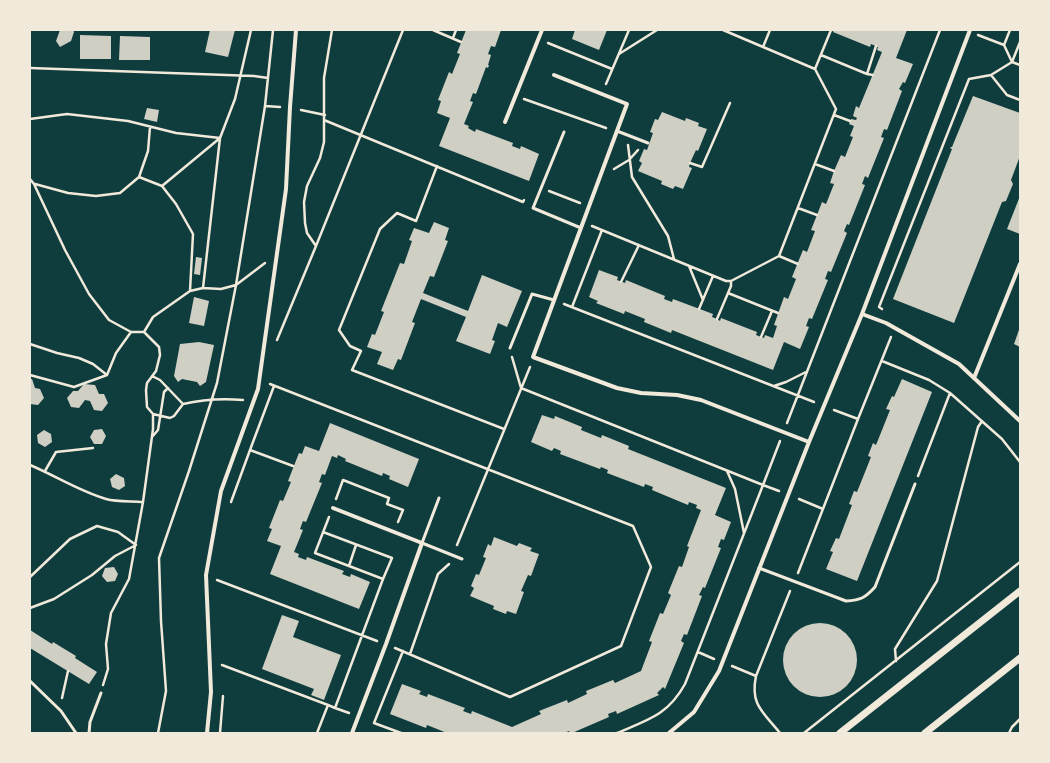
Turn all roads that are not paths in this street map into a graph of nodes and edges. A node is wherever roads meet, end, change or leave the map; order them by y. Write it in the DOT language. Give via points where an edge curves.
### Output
graph roads {
  1 [pos="296,30"];
  2 [pos="542,30"];
  3 [pos="970,31"];
  4 [pos="554,75"];
  5 [pos="505,122"];
  6 [pos="617,131"];
  7 [pos="564,132"];
  8 [pos="648,143"];
  9 [pos="582,228"];
  10 [pos="1020,264"];
  11 [pos="554,300"];
  12 [pos="862,314"];
  13 [pos="510,348"];
  14 [pos="974,378"];
  15 [pos="1020,421"];
  16 [pos="809,442"];
  17 [pos="915,484"];
  18 [pos="439,498"];
  19 [pos="333,508"];
  20 [pos="422,543"];
  21 [pos="462,559"];
  22 [pos="759,568"];
  23 [pos="1020,591"];
  24 [pos="1020,658"];
  25 [pos="30,681"];
  26 [pos="101,693"];
  27 [pos="76,733"];
  28 [pos="89,733"];
  29 [pos="207,733"];
  30 [pos="352,733"];
  31 [pos="669,733"];
  32 [pos="840,733"];
  33 [pos="925,733"];
  1 -- 29 [label="street" via="286,189 260,380 221,491 206,575 211,692"];
  2 -- 5 [label="street"];
  3 -- 12 [label="street"];
  4 -- 6 [label="street" via="628,104"];
  6 -- 8 [label="lane"];
  6 -- 9 [label="street"];
  7 -- 9 [label="lane" via="533,208"];
  9 -- 11 [label="street"];
  10 -- 14 [label="street"];
  11 -- 13 [label="lane" via="532,294"];
  11 -- 16 [label="street" via="533,357 617,388 641,393 677,394 701,400"];
  12 -- 14 [label="street" via="886,322 959,364"];
  12 -- 16 [label="street"];
  14 -- 15 [label="street"];
  16 -- 22 [label="street"];
  17 -- 22 [label="lane" via="875,587 867,596 846,601"];
  18 -- 20 [label="lane"];
  19 -- 20 [label="street"];
  20 -- 21 [label="lane"];
  20 -- 30 [label="street"];
  22 -- 31 [label="street" via="719,671 694,712"];
  23 -- 32 [label="street"];
  24 -- 33 [label="street"];
  25 -- 27 [label="lane" via="61,711"];
  26 -- 28 [label="lane" via="90,722"];
}
